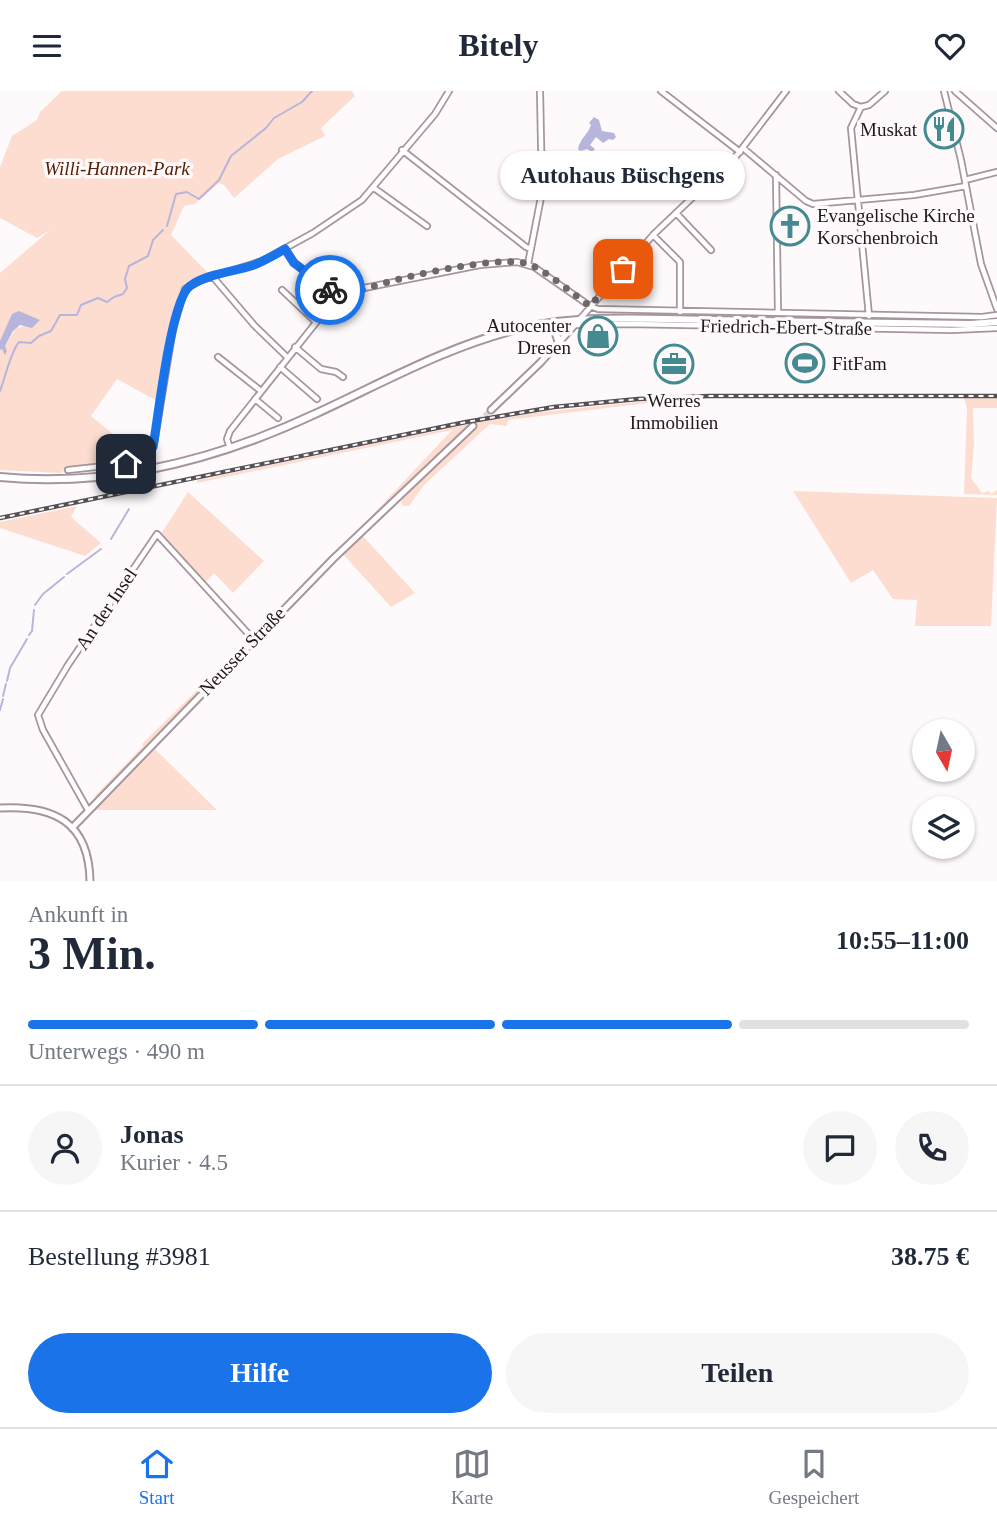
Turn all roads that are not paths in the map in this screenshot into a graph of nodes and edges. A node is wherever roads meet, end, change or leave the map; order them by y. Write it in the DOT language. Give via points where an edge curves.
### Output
graph roads {
  1 [pos="449,91"];
  2 [pos="540,91"];
  3 [pos="661,91"];
  4 [pos="786,91"];
  5 [pos="839,91"];
  6 [pos="885,91"];
  7 [pos="954,91"];
  8 [pos="945,93"];
  9 [pos="861,107"];
  10 [pos="997,128"];
  11 [pos="402,150"];
  12 [pos="741,150"];
  13 [pos="997,172"];
  14 [pos="776,175"];
  15 [pos="966,183"];
  16 [pos="374,188"];
  17 [pos="858,201"];
  18 [pos="676,213"];
  19 [pos="427,226"];
  20 [pos="653,235"];
  21 [pos="285,249"];
  22 [pos="531,249"];
  23 [pos="711,250"];
  24 [pos="528,264"];
  25 [pos="213,277"];
  26 [pos="282,290"];
  27 [pos="340,299"];
  28 [pos="590,306"];
  29 [pos="997,309"];
  30 [pos="680,312"];
  31 [pos="778,313"];
  32 [pos="997,315"];
  33 [pos="869,316"];
  34 [pos="316,322"];
  35 [pos="577,322"];
  36 [pos="997,322"];
  37 [pos="535,326"];
  38 [pos="997,328"];
  39 [pos="559,343"];
  40 [pos="295,347"];
  41 [pos="218,357"];
  42 [pos="287,357"];
  43 [pos="280,367"];
  44 [pos="343,377"];
  45 [pos="261,391"];
  46 [pos="255,398"];
  47 [pos="317,399"];
  48 [pos="491,410"];
  49 [pos="278,418"];
  50 [pos="474,426"];
  51 [pos="230,449"];
  52 [pos="68,470"];
  53 [pos="0,477"];
  54 [pos="254,640"];
  55 [pos="0,808"];
  56 [pos="88,810"];
  57 [pos="72,828"];
  58 [pos="90,881"];
  1 -- 11 [label="street"];
  2 -- 22 [label="street" via="542,187"];
  3 -- 12 [label="street"];
  4 -- 12 [label="street"];
  5 -- 9 [label="street"];
  6 -- 9 [label="street"];
  7 -- 8 [label="street"];
  7 -- 10 [label="street"];
  8 -- 15 [label="street"];
  9 -- 17 [label="street" via="850,128"];
  11 -- 16 [label="street"];
  11 -- 22 [label="street"];
  12 -- 14 [label="street"];
  12 -- 18 [label="street"];
  13 -- 15 [label="street"];
  14 -- 17 [label="street" via="811,204"];
  14 -- 31 [label="street"];
  15 -- 17 [label="street"];
  15 -- 29 [label="street" via="982,270"];
  16 -- 19 [label="street"];
  16 -- 21 [label="street" via="330,223"];
  17 -- 33 [label="street"];
  18 -- 20 [label="street"];
  18 -- 23 [label="street"];
  20 -- 28 [label="street"];
  20 -- 30 [label="street" via="681,263"];
  21 -- 25 [label="street" via="257,264"];
  21 -- 27 [label="street" via="294,263"];
  22 -- 24 [label="street"];
  24 -- 27 [label="street" via="499,262 436,273 377,284"];
  24 -- 28 [label="street"];
  25 -- 42 [label="street"];
  25 -- 52 [label="street" via="190,285 181,297 149,455 143,461"];
  26 -- 34 [label="street"];
  27 -- 34 [label="street"];
  28 -- 30 [label="street, Friedrich-Ebert-Straße"];
  28 -- 35 [label="street"];
  30 -- 31 [label="street, Friedrich-Ebert-Straße"];
  31 -- 33 [label="street, Friedrich-Ebert-Straße"];
  32 -- 33 [label="street, Friedrich-Ebert-Straße"];
  34 -- 40 [label="street"];
  35 -- 36 [label="main road"];
  35 -- 37 [label="main road"];
  35 -- 38 [label="street, Friedrich-Ebert-Straße"];
  35 -- 39 [label="street"];
  37 -- 39 [label="main road" via="554,329"];
  37 -- 51 [label="main road" via="447,352"];
  39 -- 48 [label="street"];
  40 -- 42 [label="street"];
  40 -- 44 [label="street" via="321,369"];
  41 -- 45 [label="street"];
  42 -- 43 [label="street"];
  43 -- 45 [label="street"];
  43 -- 47 [label="street"];
  45 -- 46 [label="street"];
  46 -- 49 [label="street"];
  46 -- 51 [label="street" via="228,435"];
  50 -- 54 [label="street, Neusser Straße"];
  51 -- 53 [label="main road" via="122,475"];
  54 -- 56 [label="street, Neusser Straße"];
  54 -- 56 [label="street, An der Insel" via="157,534 38,715"];
  55 -- 57 [label="street" via="43,810"];
  56 -- 57 [label="street, Neusser Straße"];
  57 -- 58 [label="street" via="87,853"];
}
